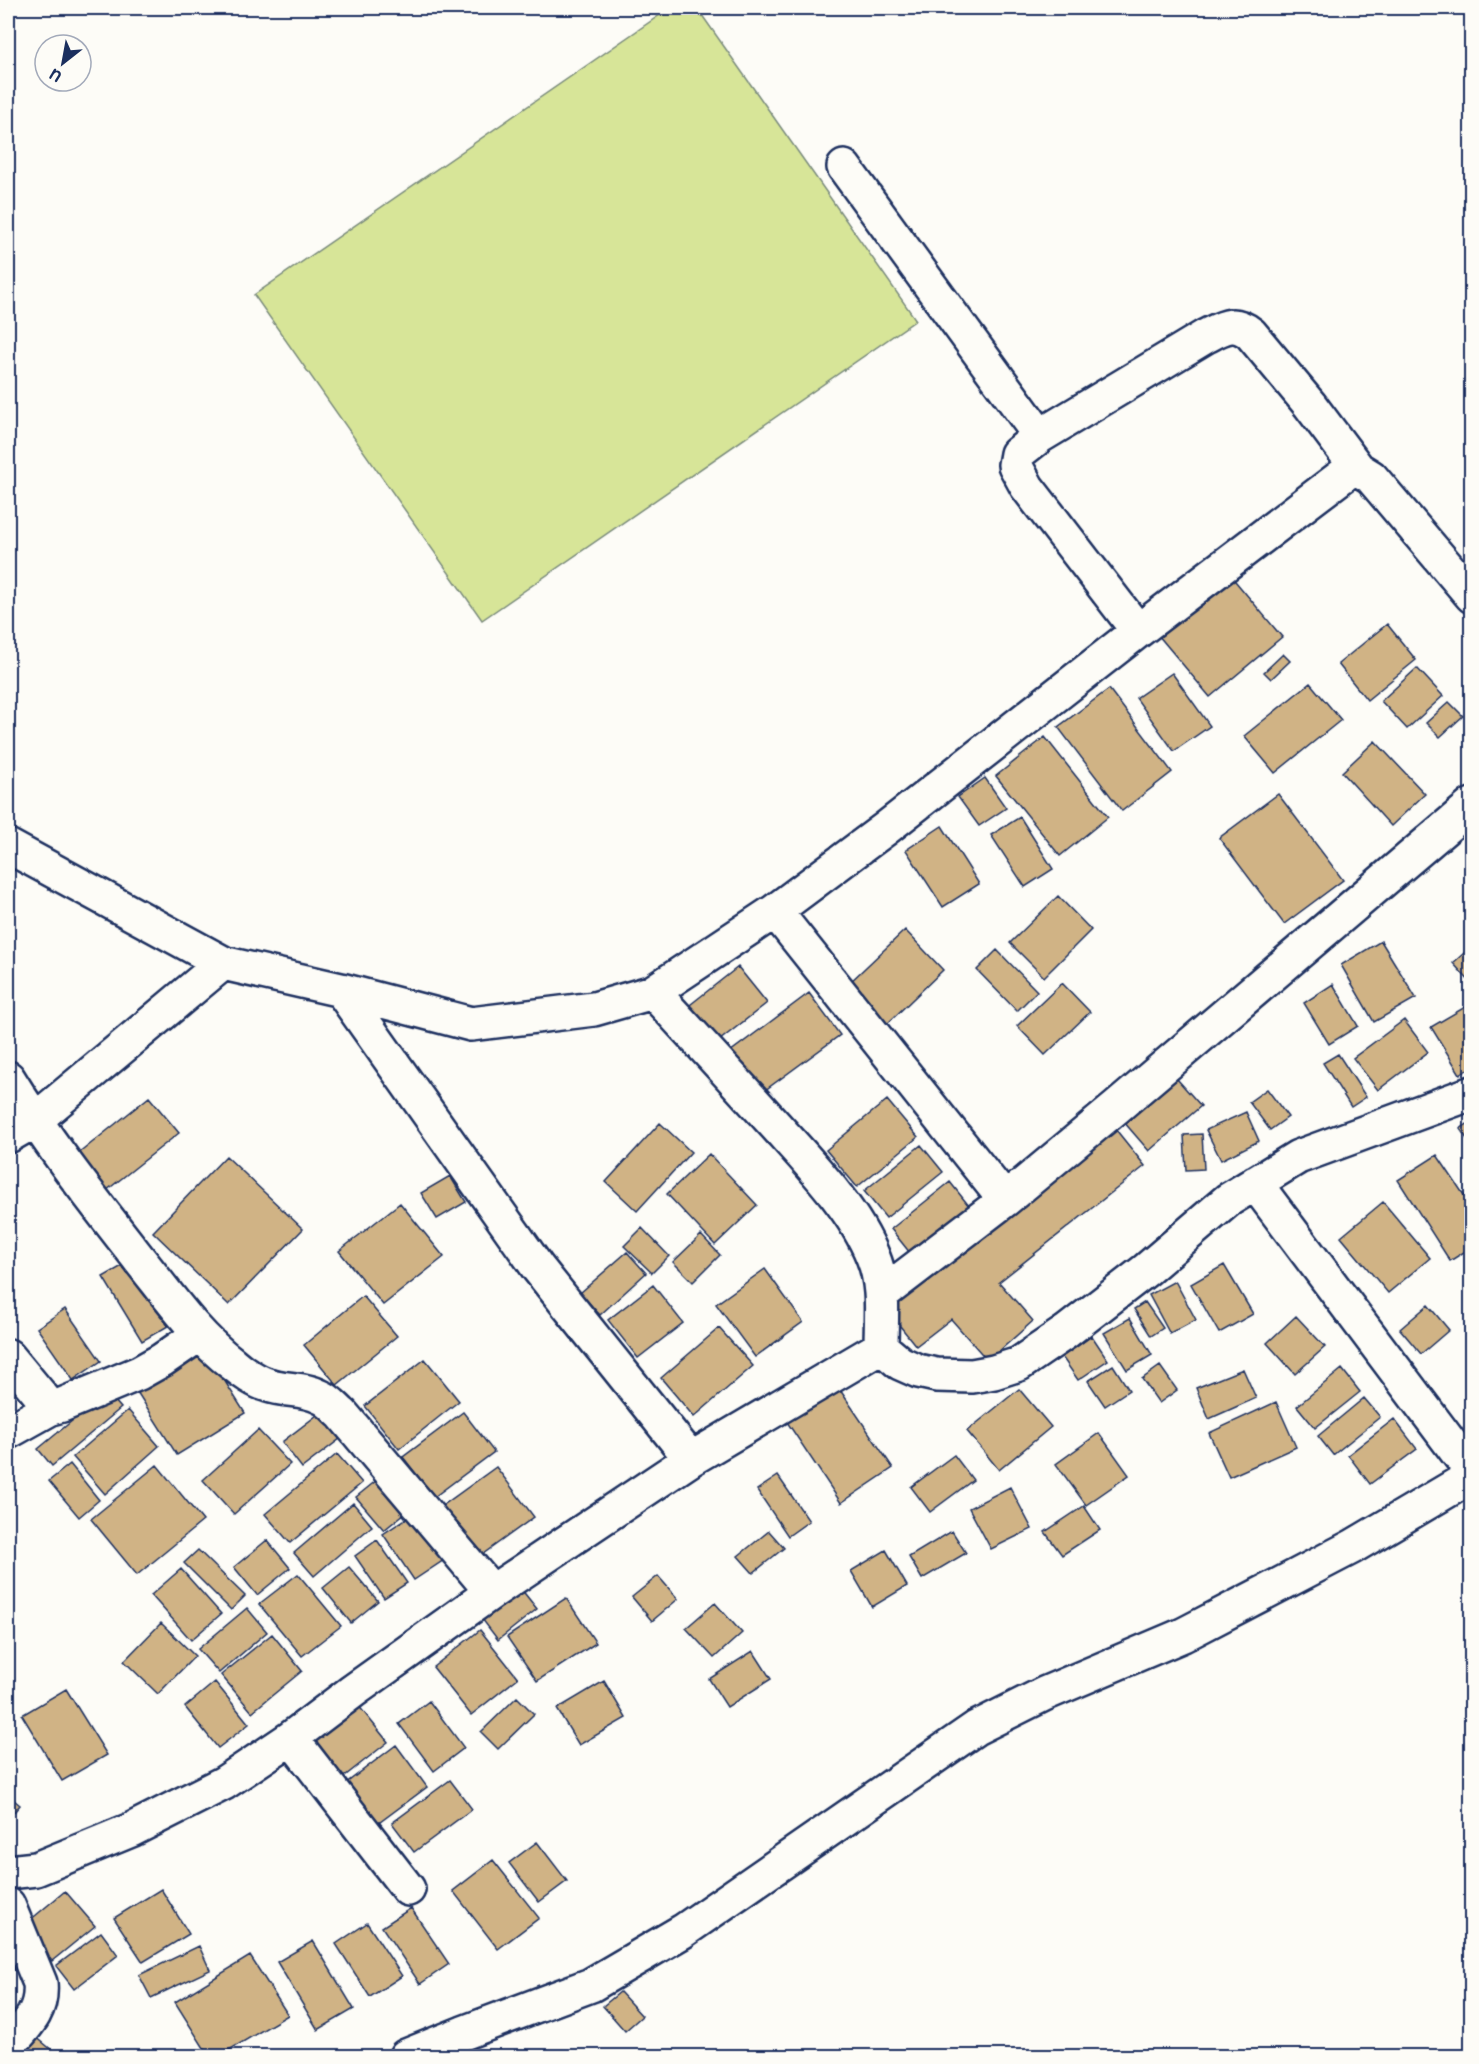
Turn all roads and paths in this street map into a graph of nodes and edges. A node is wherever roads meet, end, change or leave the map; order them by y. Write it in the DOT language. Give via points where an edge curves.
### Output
graph roads {
  1 [pos="844,167"];
  2 [pos="1040,436"];
  3 [pos="1358,469"];
  4 [pos="1472,596"];
  5 [pos="1138,631"];
  6 [pos="1472,804"];
  7 [pos="8,846"];
  8 [pos="775,911"];
  9 [pos="223,963"];
  10 [pos="341,990"];
  11 [pos="653,992"];
  12 [pos="8,1078"];
  13 [pos="1472,1093"];
  14 [pos="21,1129"];
  15 [pos="1255,1183"];
  16 [pos="1005,1200"];
  17 [pos="882,1294"];
  18 [pos="200,1334"];
  19 [pos="881,1347"];
  20 [pos="8,1356"];
  21 [pos="51,1408"];
  22 [pos="8,1432"];
  23 [pos="691,1459"];
  24 [pos="1472,1474"];
  25 [pos="492,1592"];
  26 [pos="291,1738"];
  27 [pos="8,1872"];
  28 [pos="408,1889"];
  29 [pos="8,1905"];
  30 [pos="8,2046"];
  31 [pos="406,2056"];
  1 -- 2 [label="street"];
  2 -- 3 [label="street" via="1206,336 1227,326 1242,326 1310,405"];
  2 -- 5 [label="street" via="1017,454 1015,465 1027,487"];
  3 -- 4 [label="street" via="1371,477"];
  3 -- 5 [label="street" via="1346,473"];
  5 -- 8 [label="street"];
  6 -- 16 [label="street"];
  7 -- 9 [label="street"];
  8 -- 11 [label="street"];
  8 -- 16 [label="street"];
  9 -- 10 [label="street"];
  9 -- 14 [label="street"];
  10 -- 11 [label="street" via="471,1024 594,1009"];
  10 -- 23 [label="street" via="538,1268"];
  11 -- 17 [label="street" via="827,1182 873,1257"];
  12 -- 14 [label="street"];
  13 -- 15 [label="street" via="1299,1156"];
  14 -- 18 [label="street" via="84,1186"];
  15 -- 19 [label="street" via="1228,1200 1066,1332 1019,1364 972,1376 936,1375 900,1363"];
  15 -- 24 [label="street"];
  16 -- 17 [label="street"];
  17 -- 19 [label="street"];
  18 -- 21 [label="street" via="139,1373"];
  18 -- 25 [label="street" via="233,1365 267,1385 321,1396 342,1414"];
  19 -- 23 [label="street"];
  20 -- 21 [label="street"];
  21 -- 22 [label="street"];
  23 -- 25 [label="street"];
  24 -- 31 [label="street" via="1352,1547 1183,1635 1044,1694 976,1728 683,1931 591,1985"];
  25 -- 26 [label="street"];
  26 -- 27 [label="street" via="224,1783 131,1830 36,1869"];
  26 -- 28 [label="street"];
  29 -- 30 [label="street" via="42,1996 37,2011"];
}
